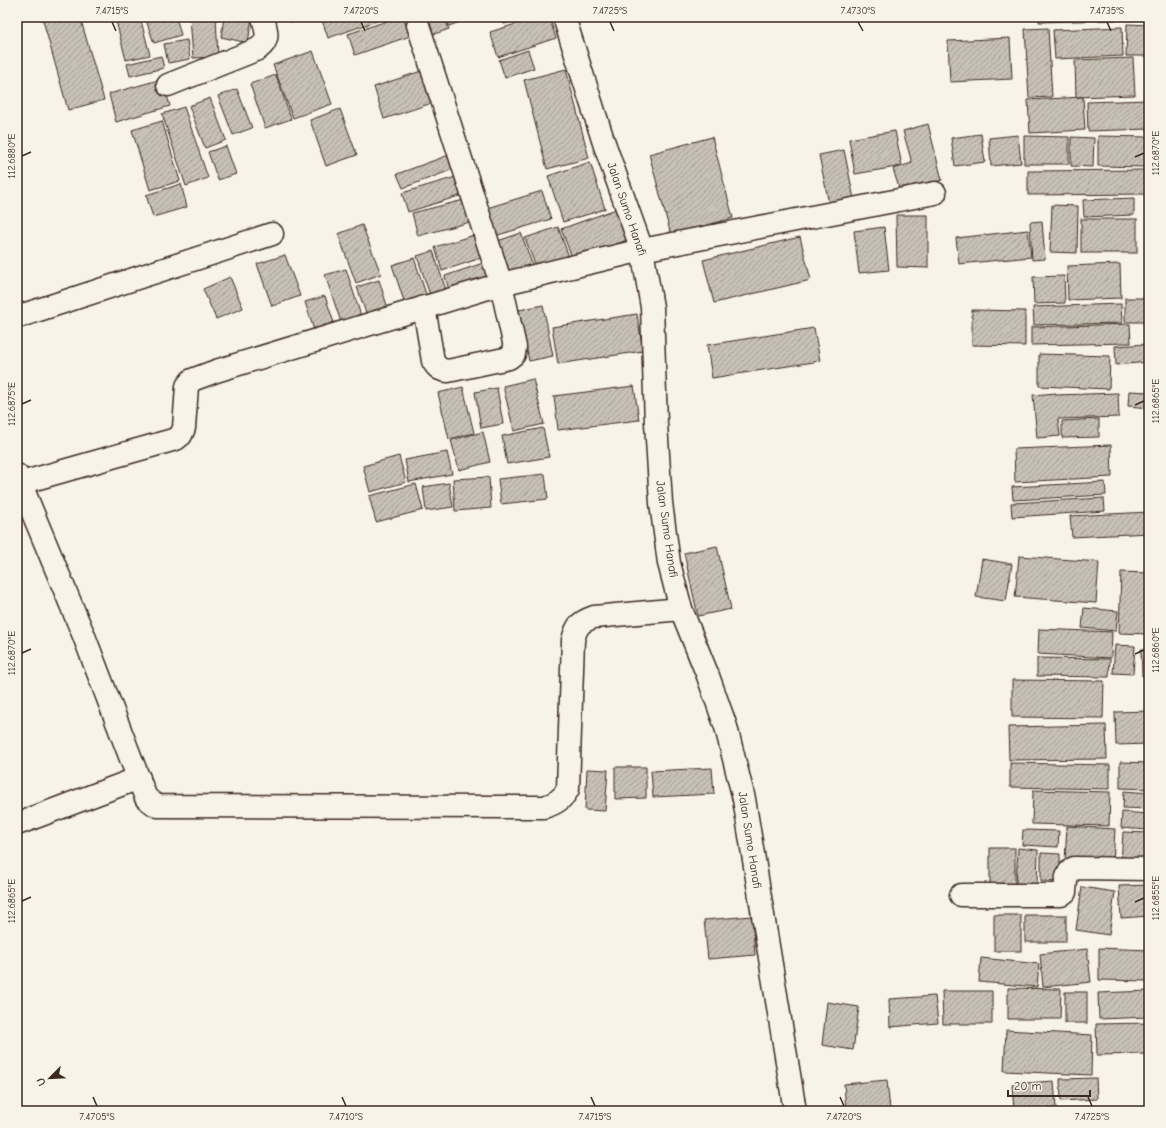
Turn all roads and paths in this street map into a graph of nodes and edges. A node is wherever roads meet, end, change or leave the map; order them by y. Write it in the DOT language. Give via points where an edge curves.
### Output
graph roads {
  1 [pos="263,17"];
  2 [pos="564,17"];
  3 [pos="418,25"];
  4 [pos="168,86"];
  5 [pos="935,193"];
  6 [pos="272,234"];
  7 [pos="642,250"];
  8 [pos="501,284"];
  9 [pos="424,307"];
  10 [pos="17,317"];
  11 [pos="19,479"];
  12 [pos="681,609"];
  13 [pos="139,778"];
  14 [pos="17,824"];
  15 [pos="1149,869"];
  16 [pos="961,895"];
  17 [pos="795,1111"];
  1 -- 4 [label="street" via="267,35 263,45"];
  2 -- 7 [label="street, Jalan Sumo Hanafi" via="604,143"];
  3 -- 8 [label="street"];
  5 -- 7 [label="street"];
  6 -- 10 [label="street"];
  7 -- 8 [label="street"];
  7 -- 12 [label="street, Jalan Sumo Hanafi" via="652,308 661,503 670,563"];
  8 -- 9 [label="street"];
  8 -- 9 [label="street" via="515,347 514,354 509,358 448,371 438,368 433,361"];
  9 -- 11 [label="street" via="192,380 187,386 184,428 176,439"];
  11 -- 13 [label="street"];
  12 -- 13 [label="street" via="594,617 578,626 573,640 568,789 565,795 552,805 161,806 146,798"];
  12 -- 17 [label="street, Jalan Sumo Hanafi" via="726,727 744,799"];
  13 -- 14 [label="street"];
  15 -- 16 [label="street" via="1074,868 1067,875 1065,892 1061,895"];
}
